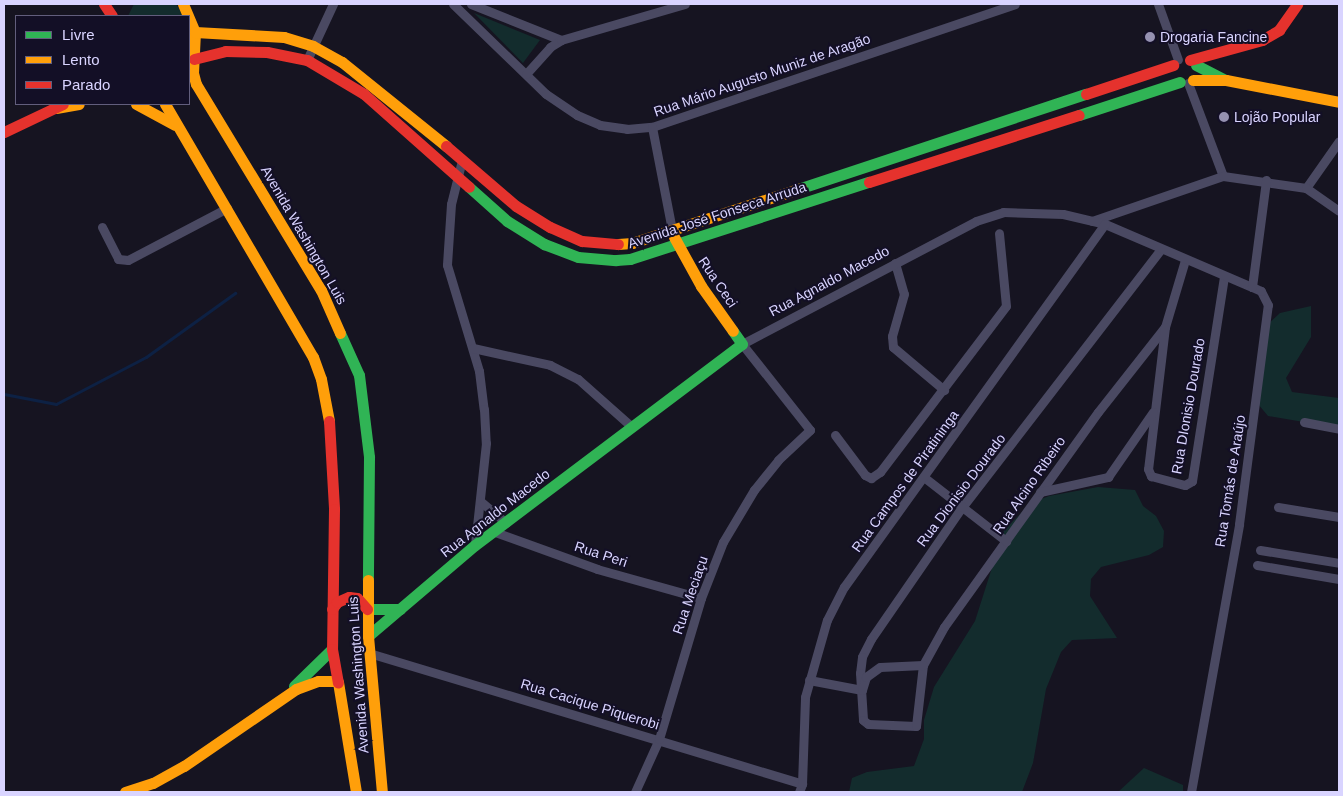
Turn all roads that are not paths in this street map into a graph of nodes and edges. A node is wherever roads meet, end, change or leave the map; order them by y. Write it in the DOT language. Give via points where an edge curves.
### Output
graph roads {
  1 [pos="104,4"];
  2 [pos="333,4"];
  3 [pos="453,4"];
  4 [pos="471,4"];
  5 [pos="685,4"];
  6 [pos="1015,4"];
  7 [pos="1158,4"];
  8 [pos="1297,4"];
  9 [pos="113,12"];
  10 [pos="190,19"];
  11 [pos="196,32"];
  12 [pos="562,40"];
  13 [pos="313,46"];
  14 [pos="307,60"];
  15 [pos="190,61"];
  16 [pos="1193,62"];
  17 [pos="1176,63"];
  18 [pos="526,74"];
  19 [pos="1226,80"];
  20 [pos="1187,82"];
  21 [pos="1339,102"];
  22 [pos="138,105"];
  23 [pos="166,105"];
  24 [pos="58,106"];
  25 [pos="178,127"];
  26 [pos="652,127"];
  27 [pos="4,132"];
  28 [pos="1339,141"];
  29 [pos="462,160"];
  30 [pos="1223,176"];
  31 [pos="457,178"];
  32 [pos="1266,180"];
  33 [pos="1306,188"];
  34 [pos="227,208"];
  35 [pos="1339,211"];
  36 [pos="1092,221"];
  37 [pos="1105,224"];
  38 [pos="102,227"];
  39 [pos="672,230"];
  40 [pos="999,234"];
  41 [pos="675,244"];
  42 [pos="1161,249"];
  43 [pos="1185,260"];
  44 [pos="895,263"];
  45 [pos="1224,276"];
  46 [pos="1252,286"];
  47 [pos="1165,327"];
  48 [pos="742,344"];
  49 [pos="473,348"];
  50 [pos="944,390"];
  51 [pos="1155,409"];
  52 [pos="1304,422"];
  53 [pos="632,427"];
  54 [pos="810,429"];
  55 [pos="1339,429"];
  56 [pos="835,435"];
  57 [pos="925,478"];
  58 [pos="1040,492"];
  59 [pos="480,501"];
  60 [pos="1278,507"];
  61 [pos="962,508"];
  62 [pos="1339,517"];
  63 [pos="506,523"];
  64 [pos="495,532"];
  65 [pos="1006,541"];
  66 [pos="475,545"];
  67 [pos="1260,550"];
  68 [pos="1339,563"];
  69 [pos="1257,565"];
  70 [pos="1338,579"];
  71 [pos="701,598"];
  72 [pos="332,609"];
  73 [pos="367,609"];
  74 [pos="400,610"];
  75 [pos="368,636"];
  76 [pos="332,649"];
  77 [pos="369,653"];
  78 [pos="923,665"];
  79 [pos="809,680"];
  80 [pos="337,681"];
  81 [pos="862,690"];
  82 [pos="285,695"];
  83 [pos="916,726"];
  84 [pos="659,739"];
  85 [pos="800,788"];
  86 [pos="125,792"];
  87 [pos="356,792"];
  88 [pos="382,792"];
  89 [pos="635,792"];
  90 [pos="1191,792"];
  1 -- 9 [label="main road"];
  2 -- 13 [label="street"];
  3 -- 18 [label="street, Rua Mário Augusto Muniz de Aragão"];
  4 -- 12 [label="street"];
  5 -- 12 [label="street"];
  6 -- 26 [label="street, Rua Mário Augusto Muniz de Aragão"];
  7 -- 17 [label="street"];
  8 -- 16 [label="main road" via="1279,30 1262,40"];
  10 -- 11 [label="main road, Avenida Washington Luis"];
  11 -- 13 [label="main road, Avenida José Fonseca Arruda" via="284,37"];
  11 -- 15 [label="main road, Avenida Washington Luis"];
  12 -- 18 [label="street" via="550,47"];
  13 -- 14 [label="street"];
  13 -- 29 [label="main road, Avenida José Fonseca Arruda" via="354,70"];
  14 -- 15 [label="main road, Avenida José Fonseca Arruda" via="267,52 225,51"];
  14 -- 31 [label="main road, Avenida José Fonseca Arruda" via="364,94"];
  15 -- 73 [label="main road, Avenida Washington Luis" via="203,101 321,290 359,375 369,457"];
  16 -- 17 [label="main road, Avenida José Fonseca Arruda"];
  16 -- 19 [label="main road"];
  16 -- 20 [label="main road"];
  17 -- 20 [label="main road" via="1173,75"];
  17 -- 39 [label="main road, Avenida José Fonseca Arruda"];
  18 -- 26 [label="street, Rua Mário Augusto Muniz de Aragão" via="546,94 600,125 628,129"];
  19 -- 20 [label="main road, Avenida José Fonseca Arruda"];
  19 -- 21 [label="main road"];
  20 -- 30 [label="street"];
  20 -- 41 [label="main road, Avenida José Fonseca Arruda"];
  22 -- 25 [label="main road"];
  23 -- 25 [label="main road, Avenida Washington Luis"];
  24 -- 27 [label="main road"];
  25 -- 34 [label="main road, Avenida Washington Luis"];
  26 -- 39 [label="street, Rua Ceci"];
  28 -- 33 [label="street"];
  29 -- 31 [label="street"];
  29 -- 39 [label="main road, Avenida José Fonseca Arruda" via="516,206 550,227 582,241 604,245 632,243"];
  30 -- 32 [label="street"];
  30 -- 36 [label="street"];
  31 -- 41 [label="main road, Avenida José Fonseca Arruda" via="507,220 544,244 578,257 630,259"];
  31 -- 49 [label="street" via="447,231 447,265 453,293"];
  32 -- 33 [label="street"];
  32 -- 46 [label="street"];
  33 -- 35 [label="street"];
  34 -- 38 [label="street" via="128,260 118,259"];
  34 -- 72 [label="main road, Avenida Washington Luis" via="313,357 322,379 328,411 334,509"];
  36 -- 37 [label="street"];
  36 -- 44 [label="street, Rua Agnaldo Macedo" via="1063,214 1003,212 976,220"];
  37 -- 42 [label="street"];
  37 -- 57 [label="street, Rua Campos de Piratininga"];
  39 -- 41 [label="main road, Rua Ceci"];
  40 -- 50 [label="street" via="1006,306"];
  41 -- 48 [label="main road, Rua Ceci"];
  42 -- 43 [label="street"];
  42 -- 61 [label="street, Rua Dionisio Dourado"];
  43 -- 45 [label="street"];
  43 -- 47 [label="street"];
  44 -- 48 [label="street, Rua Agnaldo Macedo"];
  44 -- 50 [label="street" via="904,294 892,336 893,347"];
  45 -- 46 [label="street"];
  45 -- 51 [label="street, Rua DIonisio Dourado" via="1189,483 1149,473"];
  46 -- 90 [label="street, Rua Tomás de Araújo" via="1261,291 1268,305 1239,524"];
  47 -- 51 [label="street"];
  47 -- 58 [label="street, Rua Alcino Ribeiro"];
  48 -- 53 [label="main road, Rua Agnaldo Macedo"];
  48 -- 54 [label="street, Rua Ceci"];
  49 -- 53 [label="street" via="550,365 578,379"];
  49 -- 59 [label="street" via="486,443"];
  50 -- 56 [label="street" via="874,476 865,475 858,468"];
  51 -- 58 [label="street" via="1108,477"];
  52 -- 55 [label="street"];
  53 -- 63 [label="main road, Rua Agnaldo Macedo"];
  54 -- 71 [label="street, Rua Meciaçu" via="778,460 737,514"];
  57 -- 61 [label="street"];
  57 -- 79 [label="street, Rua Campos de Piratininga" via="844,587 827,620"];
  58 -- 65 [label="street, Rua Alcino Ribeiro"];
  59 -- 63 [label="street"];
  59 -- 66 [label="street"];
  60 -- 62 [label="street"];
  61 -- 65 [label="street"];
  61 -- 81 [label="street, Rua Dionisio Dourado" via="870,639 862,657"];
  63 -- 64 [label="main road, Rua Agnaldo Macedo"];
  64 -- 66 [label="main road, Rua Agnaldo Macedo"];
  64 -- 71 [label="street, Rua Peri" via="597,569"];
  65 -- 78 [label="street, Rua Alcino Ribeiro" via="944,627"];
  66 -- 74 [label="main road, Rua Agnaldo Macedo"];
  67 -- 68 [label="street"];
  68 -- 70 [label="street"];
  69 -- 70 [label="street"];
  71 -- 84 [label="street, Rua Meciaçu"];
  72 -- 73 [label="main road" via="337,602 349,597 357,598"];
  72 -- 76 [label="main road, Avenida Washington Luis"];
  73 -- 74 [label="main road"];
  73 -- 75 [label="main road, Avenida Washington Luis"];
  74 -- 75 [label="main road, Rua Agnaldo Macedo"];
  75 -- 77 [label="main road, Avenida Washington Luis"];
  76 -- 80 [label="main road, Avenida Washington Luis"];
  76 -- 82 [label="main road"];
  77 -- 84 [label="street, Rua Cacique Piquerobi"];
  77 -- 88 [label="main road, Avenida Washington Luis"];
  78 -- 81 [label="street" via="880,667 866,677"];
  78 -- 83 [label="street, Rua Alcino Ribeiro"];
  79 -- 81 [label="street"];
  79 -- 85 [label="street, Rua Campos de Piratininga" via="805,697"];
  80 -- 82 [label="main road" via="308,684"];
  80 -- 87 [label="main road, Avenida Washington Luis"];
  81 -- 83 [label="street, Rua Dionisio Dourado" via="861,717 868,724"];
  82 -- 86 [label="main road" via="184,766 153,783"];
  84 -- 85 [label="street, Rua Cacique Piquerobi"];
  84 -- 89 [label="street, Rua Meciaçu"];
}
